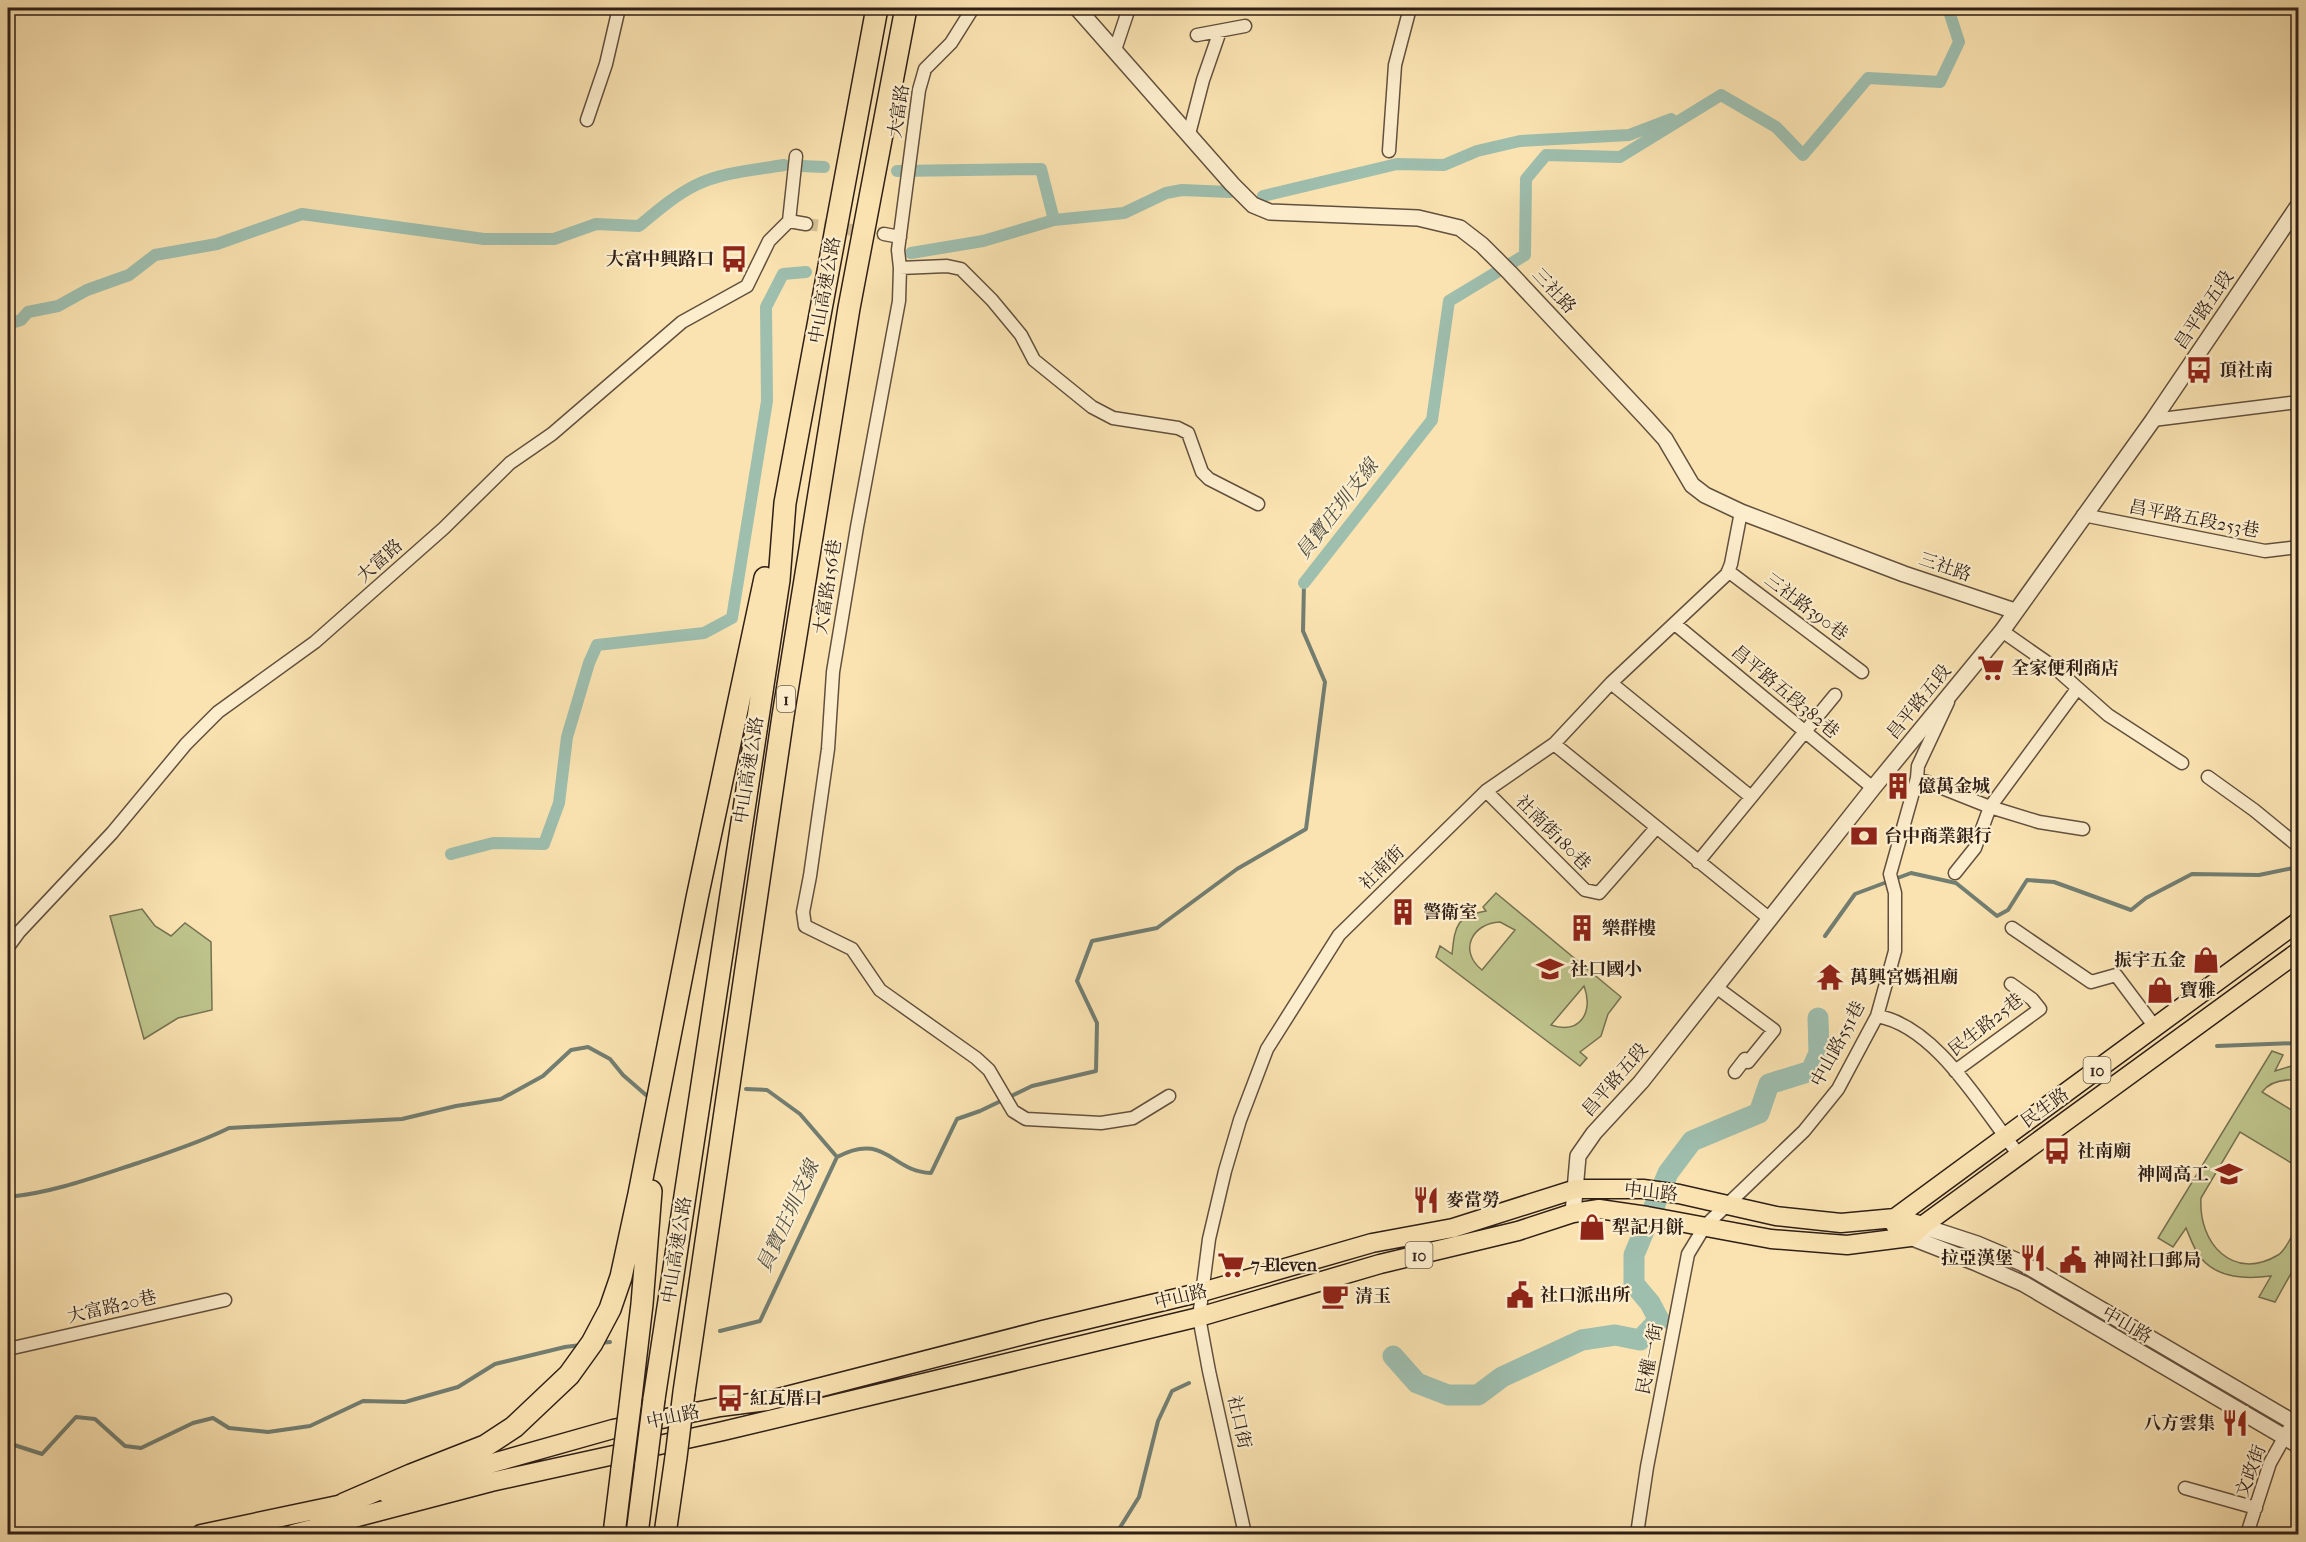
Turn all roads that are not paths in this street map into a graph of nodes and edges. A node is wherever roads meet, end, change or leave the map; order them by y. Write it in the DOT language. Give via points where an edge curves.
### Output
graph roads {
  1 [pos="619,8"];
  2 [pos="877,8"];
  3 [pos="906,8"];
  4 [pos="973,8"];
  5 [pos="1077,8"];
  6 [pos="1129,8"];
  7 [pos="1410,8"];
  8 [pos="1245,26"];
  9 [pos="1220,31"];
  10 [pos="1197,35"];
  11 [pos="1115,50"];
  12 [pos="587,120"];
  13 [pos="1189,134"];
  14 [pos="1389,151"];
  15 [pos="796,156"];
  16 [pos="2298,206"];
  17 [pos="789,221"];
  18 [pos="806,224"];
  19 [pos="884,234"];
  20 [pos="900,237"];
  21 [pos="900,268"];
  22 [pos="2298,402"];
  23 [pos="2153,420"];
  24 [pos="785,503"];
  25 [pos="1258,504"];
  26 [pos="1741,512"];
  27 [pos="2083,515"];
  28 [pos="2298,547"];
  29 [pos="1728,571"];
  30 [pos="2015,612"];
  31 [pos="1675,624"];
  32 [pos="2002,631"];
  33 [pos="1862,672"];
  34 [pos="1611,683"];
  35 [pos="2078,689"];
  36 [pos="1953,692"];
  37 [pos="1835,695"];
  38 [pos="1804,732"];
  39 [pos="1554,744"];
  40 [pos="2182,763"];
  41 [pos="2208,777"];
  42 [pos="1917,778"];
  43 [pos="1873,788"];
  44 [pos="1486,791"];
  45 [pos="1751,797"];
  46 [pos="1990,807"];
  47 [pos="1656,828"];
  48 [pos="2083,829"];
  49 [pos="2298,846"];
  50 [pos="1698,862"];
  51 [pos="1955,873"];
  52 [pos="1770,919"];
  53 [pos="2298,922"];
  54 [pos="2012,928"];
  55 [pos="8,947"];
  56 [pos="2298,952"];
  57 [pos="2011,984"];
  58 [pos="1716,987"];
  59 [pos="1877,1016"];
  60 [pos="2155,1027"];
  61 [pos="1955,1071"];
  62 [pos="1735,1072"];
  63 [pos="661,1083"];
  64 [pos="1169,1096"];
  65 [pos="2005,1137"];
  66 [pos="2019,1155"];
  67 [pos="1576,1189"];
  68 [pos="1727,1205"];
  69 [pos="1573,1213"];
  70 [pos="1895,1218"];
  71 [pos="1704,1226"];
  72 [pos="1908,1234"];
  73 [pos="1202,1292"];
  74 [pos="225,1300"];
  75 [pos="1199,1317"];
  76 [pos="8,1349"];
  77 [pos="2296,1423"];
  78 [pos="2284,1438"];
  79 [pos="2298,1445"];
  80 [pos="2185,1488"];
  81 [pos="670,1500"];
  82 [pos="344,1504"];
  83 [pos="2256,1508"];
  84 [pos="201,1534"];
  85 [pos="292,1534"];
  86 [pos="614,1534"];
  87 [pos="637,1534"];
  88 [pos="665,1534"];
  89 [pos="675,1534"];
  90 [pos="1245,1534"];
  91 [pos="1637,1534"];
  92 [pos="2247,1534"];
  1 -- 12 [label="street"];
  2 -- 24 [label="highway, 中山高速公路 / 1"];
  3 -- 81 [label="highway, 中山高速公路 / 1, bridge" via="849,308 783,716"];
  4 -- 20 [label="street, 大富路" via="951,43 925,69"];
  5 -- 11 [label="street, 三社路"];
  6 -- 11 [label="street"];
  7 -- 14 [label="street" via="1395,65"];
  8 -- 9 [label="street"];
  9 -- 10 [label="street"];
  9 -- 13 [label="street"];
  11 -- 13 [label="street, 三社路"];
  13 -- 26 [label="street, 三社路" via="1253,205 1270,212 1418,218 1460,228 1482,244 1647,419 1665,439 1692,485"];
  15 -- 17 [label="street"];
  16 -- 23 [label="street, 昌平路五段"];
  17 -- 18 [label="street"];
  17 -- 55 [label="street, 大富路" via="768,240 747,286 682,322 552,434 510,463 444,528 315,642 218,712"];
  19 -- 20 [label="street"];
  20 -- 21 [label="street, 大富路"];
  21 -- 25 [label="street" via="961,269 1021,335 1034,360 1092,407 1113,418 1188,432 1202,472"];
  21 -- 64 [label="street, 大富路156巷" via="899,301 833,672 828,749 803,912 805,926 852,949 880,990 976,1058 989,1070 1013,1111 1026,1119 1101,1123 1133,1118"];
  22 -- 23 [label="street"];
  23 -- 27 [label="street, 昌平路五段"];
  24 -- 63 [label="highway" via="764,583"];
  24 -- 87 [label="highway, 中山高速公路 / 1, bridge" via="779,580 654,1399"];
  26 -- 29 [label="street"];
  26 -- 30 [label="street, 三社路"];
  27 -- 28 [label="street, 昌平路五段253巷" via="2265,551"];
  27 -- 30 [label="street, 昌平路五段"];
  29 -- 31 [label="street, 社南街"];
  29 -- 33 [label="street, 三社路390巷"];
  30 -- 32 [label="street, 昌平路五段"];
  31 -- 34 [label="street, 社南街"];
  31 -- 38 [label="street, 昌平路五段382巷"];
  32 -- 35 [label="street"];
  32 -- 36 [label="street, 昌平路五段"];
  34 -- 39 [label="street, 社南街"];
  34 -- 45 [label="street"];
  35 -- 40 [label="street" via="2108,715"];
  35 -- 46 [label="street"];
  36 -- 42 [label="street, 中山路551巷" via="1918,766"];
  36 -- 43 [label="street, 昌平路五段"];
  37 -- 38 [label="street"];
  38 -- 43 [label="street, 昌平路五段382巷"];
  38 -- 45 [label="street"];
  39 -- 44 [label="street, 社南街"];
  39 -- 47 [label="street"];
  41 -- 49 [label="street"];
  42 -- 46 [label="street"];
  42 -- 59 [label="street, 中山路551巷" via="1890,874 1895,893 1895,951"];
  43 -- 52 [label="street, 昌平路五段"];
  44 -- 47 [label="street, 社南街180巷" via="1585,890 1599,894"];
  44 -- 73 [label="street, 社南街" via="1339,935 1267,1049 1226,1171 1209,1239"];
  45 -- 50 [label="street"];
  46 -- 48 [label="street" via="2039,822"];
  46 -- 51 [label="street" via="1975,848"];
  47 -- 50 [label="street"];
  50 -- 52 [label="street"];
  52 -- 58 [label="street, 昌平路五段"];
  53 -- 60 [label="main road, 民生路 / 10"];
  54 -- 60 [label="street" via="2091,982 2116,975"];
  56 -- 66 [label="main road, 民生路 / 10"];
  57 -- 61 [label="street, 民生路25巷" via="2040,1009"];
  58 -- 62 [label="street" via="1774,1030"];
  58 -- 67 [label="street, 昌平路五段" via="1578,1156"];
  59 -- 61 [label="street" via="1889,1018 1920,1035"];
  59 -- 68 [label="street, 中山路551巷" via="1838,1089 1804,1131"];
  60 -- 65 [label="main road, 民生路 / 10"];
  61 -- 65 [label="street"];
  63 -- 82 [label="highway" via="621,1277 592,1344 569,1376 514,1427 485,1446"];
  63 -- 86 [label="highway, bridge" via="642,1304"];
  65 -- 66 [label="street"];
  65 -- 70 [label="main road, 民生路 / 10"];
  66 -- 72 [label="main road, 民生路 / 10"];
  67 -- 68 [label="main road, 中山路 / 10" via="1661,1192"];
  67 -- 69 [label="street, 昌平路五段"];
  67 -- 73 [label="main road, 中山路 / 10" via="1453,1228 1372,1243"];
  68 -- 70 [label="main road, 中山路 / 10" via="1841,1222"];
  68 -- 71 [label="street, 民權一街"];
  69 -- 71 [label="main road, 中山路 / 10" via="1599,1209"];
  69 -- 75 [label="main road, 中山路 / 10"];
  70 -- 72 [label="main road, 中山路 / 10"];
  70 -- 72 [label="main road"];
  71 -- 72 [label="main road, 中山路 / 10" via="1771,1239 1847,1245"];
  71 -- 91 [label="street, 民權一街" via="1688,1254"];
  72 -- 77 [label="street, 中山路" via="1977,1244 2022,1263"];
  72 -- 78 [label="street, 中山路" via="2024,1284"];
  73 -- 75 [label="street, 社南街"];
  73 -- 82 [label="main road, 中山路 / 10" via="767,1401 613,1429"];
  74 -- 76 [label="street, 大富路20巷"];
  75 -- 85 [label="main road, 中山路 / 10" via="491,1482"];
  75 -- 90 [label="street, 社口街"];
  77 -- 78 [label="street, 文政街"];
  78 -- 79 [label="street, 中山路"];
  78 -- 83 [label="street, 文政街" via="2270,1463"];
  80 -- 83 [label="street"];
  81 -- 88 [label="highway, 中山高速公路 / 1"];
  81 -- 89 [label="highway"];
  82 -- 84 [label="main road, 中山路 / 10"];
  83 -- 92 [label="street, 文政街"];
}
